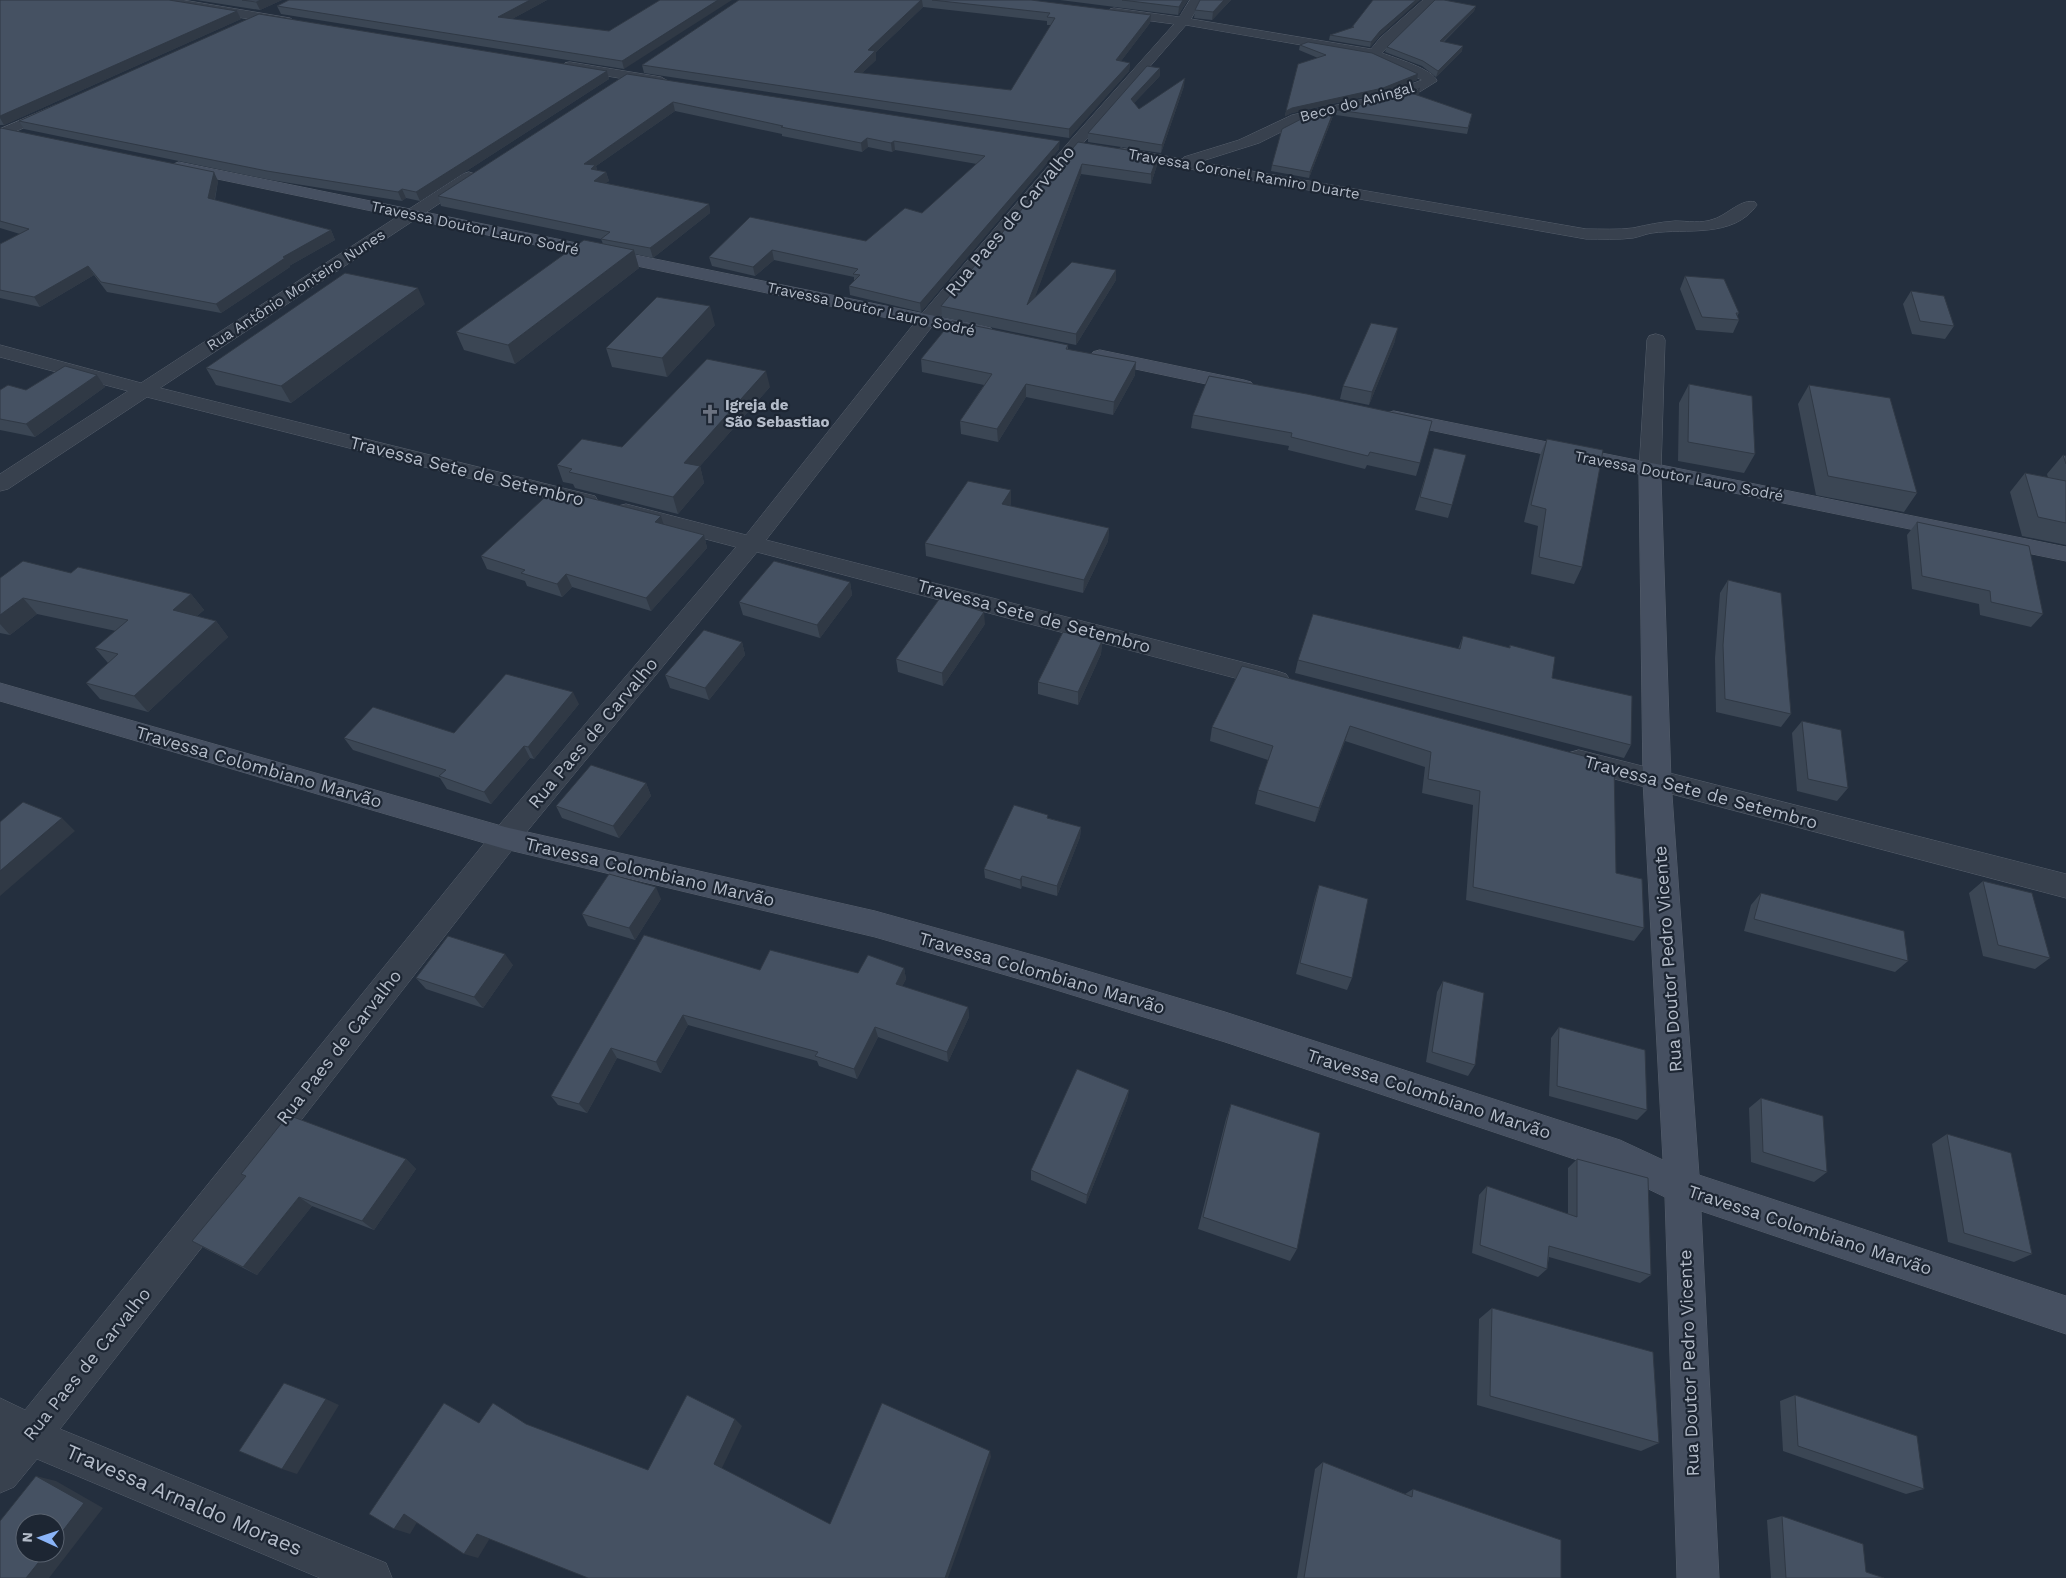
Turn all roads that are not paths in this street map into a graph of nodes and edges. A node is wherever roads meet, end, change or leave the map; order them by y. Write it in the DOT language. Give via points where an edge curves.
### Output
graph roads {
  1 [pos="161,0"];
  2 [pos="1430,0"];
  3 [pos="282,7"];
  4 [pos="1104,11"];
  5 [pos="1189,11"];
  6 [pos="260,17"];
  7 [pos="242,25"];
  8 [pos="308,25"];
  9 [pos="1374,54"];
  10 [pos="560,65"];
  11 [pos="644,65"];
  12 [pos="628,76"];
  13 [pos="676,83"];
  14 [pos="611,86"];
  15 [pos="69,103"];
  16 [pos="2,132"];
  17 [pos="35,138"];
  18 [pos="1081,147"];
  19 [pos="1180,162"];
  20 [pos="162,164"];
  21 [pos="486,167"];
  22 [pos="1749,205"];
  23 [pos="410,215"];
  24 [pos="927,320"];
  25 [pos="1005,336"];
  26 [pos="1656,340"];
  27 [pos="0,351"];
  28 [pos="1083,353"];
  29 [pos="1259,389"];
  30 [pos="144,390"];
  31 [pos="1376,414"];
  32 [pos="1650,470"];
  33 [pos="0,484"];
  34 [pos="752,542"];
  35 [pos="2066,554"];
  36 [pos="1301,687"];
  37 [pos="0,692"];
  38 [pos="1561,755"];
  39 [pos="1657,781"];
  40 [pos="505,838"];
  41 [pos="2066,886"];
  42 [pos="1682,1187"];
  43 [pos="2066,1315"];
  44 [pos="15,1427"];
  45 [pos="0,1473"];
  46 [pos="371,1578"];
  47 [pos="1698,1578"];
  1 -- 6 [label="street"];
  2 -- 9 [label="street"];
  3 -- 6 [label="street"];
  4 -- 5 [label="street"];
  5 -- 9 [label="street"];
  5 -- 18 [label="street, Rua Paes de Carvalho"];
  6 -- 7 [label="street"];
  6 -- 8 [label="street"];
  9 -- 19 [label="street, Beco do Aningal" via="1425,75 1430,81 1391,96 1304,115 1239,145"];
  10 -- 12 [label="street"];
  11 -- 12 [label="street"];
  12 -- 13 [label="street"];
  12 -- 14 [label="street"];
  15 -- 16 [label="street"];
  16 -- 17 [label="street"];
  18 -- 19 [label="street, Travessa Coronel Ramiro Duarte"];
  18 -- 24 [label="street, Rua Paes de Carvalho"];
  19 -- 22 [label="street, Travessa Coronel Ramiro Duarte" via="1586,234 1632,233 1677,226 1702,227 1720,223"];
  20 -- 23 [label="street, Travessa Doutor Lauro Sodré"];
  21 -- 23 [label="street, Rua Antônio Monteiro Nunes"];
  23 -- 24 [label="street, Travessa Doutor Lauro Sodré"];
  23 -- 30 [label="street, Rua Antônio Monteiro Nunes"];
  24 -- 25 [label="street, Travessa Doutor Lauro Sodré"];
  24 -- 34 [label="street, Rua Paes de Carvalho"];
  26 -- 32 [label="street, Rua Doutor Pedro Vicente"];
  27 -- 30 [label="street, Travessa Sete de Setembro"];
  28 -- 29 [label="street"];
  30 -- 33 [label="street, Rua Antônio Monteiro Nunes"];
  30 -- 34 [label="street, Travessa Sete de Setembro"];
  31 -- 32 [label="street, Travessa Doutor Lauro Sodré"];
  32 -- 35 [label="street, Travessa Doutor Lauro Sodré"];
  32 -- 39 [label="street, Rua Doutor Pedro Vicente"];
  34 -- 36 [label="street, Travessa Sete de Setembro"];
  34 -- 40 [label="street, Rua Paes de Carvalho"];
  37 -- 40 [label="street, Travessa Colombiano Marvão"];
  38 -- 39 [label="street, Travessa Sete de Setembro"];
  39 -- 41 [label="street, Travessa Sete de Setembro"];
  39 -- 42 [label="street, Rua Doutor Pedro Vicente"];
  40 -- 42 [label="street, Travessa Colombiano Marvão" via="875,924 1040,970 1225,1027 1620,1157"];
  40 -- 44 [label="street, Rua Paes de Carvalho"];
  42 -- 43 [label="street, Travessa Colombiano Marvão"];
  42 -- 47 [label="street, Rua Doutor Pedro Vicente"];
  44 -- 45 [label="street, Rua Paes de Carvalho"];
  44 -- 46 [label="street, Travessa Arnaldo Moraes"];
}
